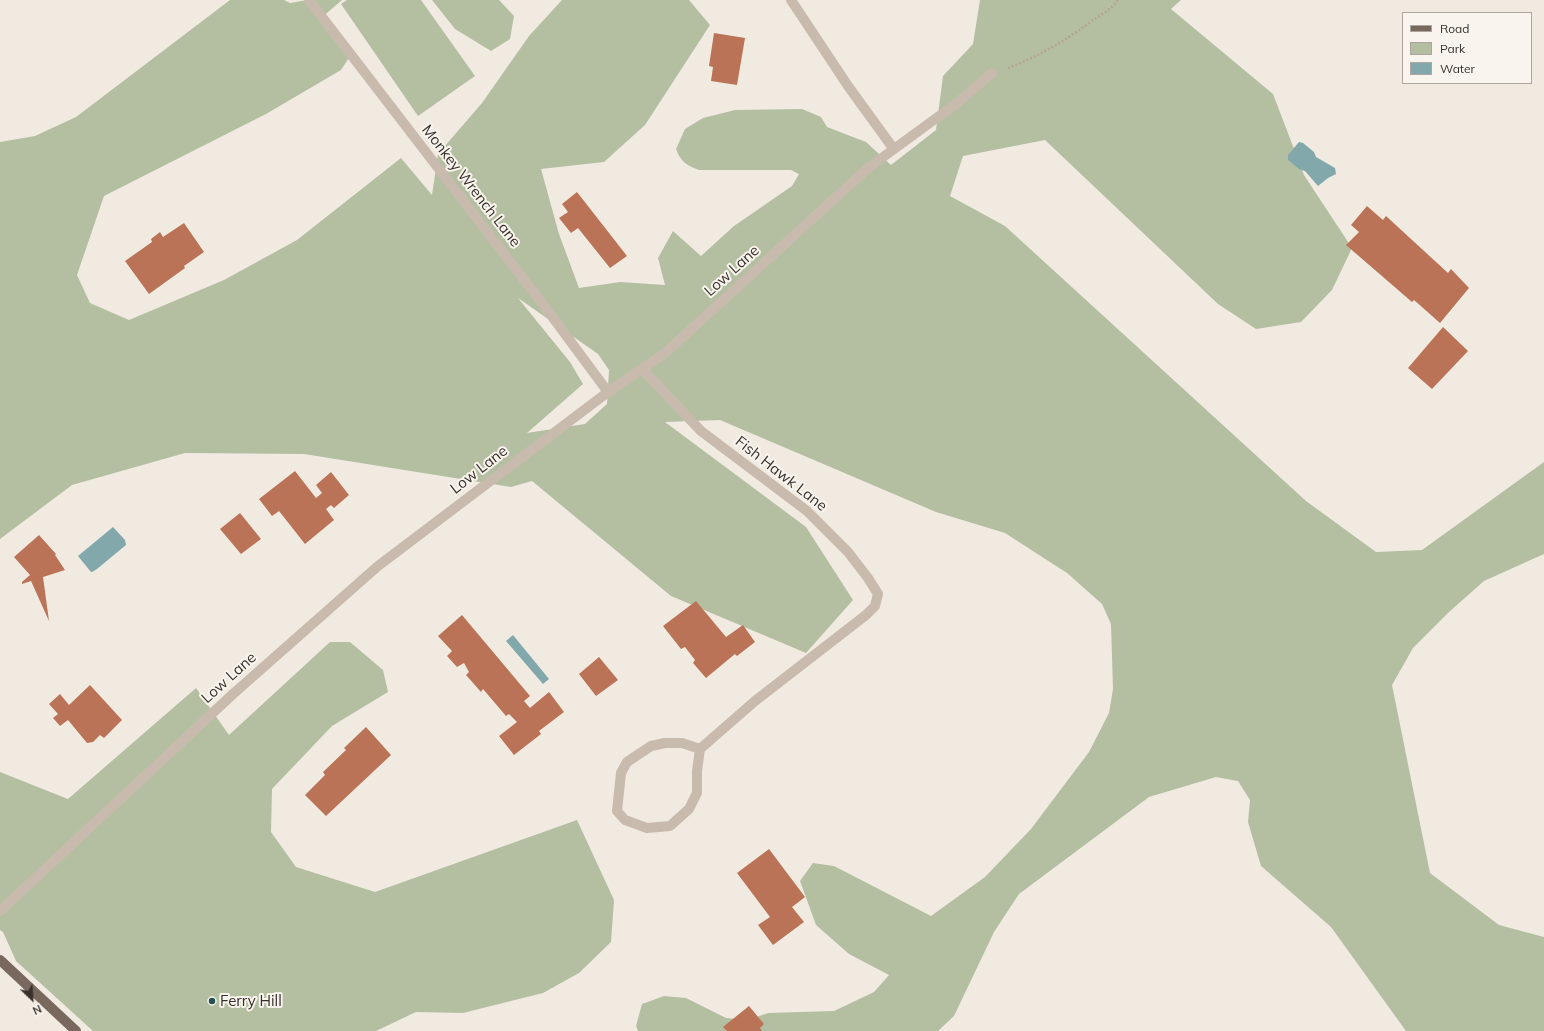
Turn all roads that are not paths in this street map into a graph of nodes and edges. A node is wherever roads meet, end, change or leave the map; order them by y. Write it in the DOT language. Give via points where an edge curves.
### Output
graph roads {
  1 [pos="309,0"];
  2 [pos="791,0"];
  3 [pos="992,73"];
  4 [pos="893,148"];
  5 [pos="642,369"];
  6 [pos="608,392"];
  7 [pos="700,749"];
  8 [pos="0,911"];
  9 [pos="0,960"];
  10 [pos="76,1031"];
  1 -- 6 [label="street, Monkey Wrench Lane"];
  2 -- 4 [label="street"];
  3 -- 4 [label="street, Low Lane" via="957,103"];
  4 -- 5 [label="street, Low Lane" via="664,354"];
  5 -- 6 [label="street, Low Lane"];
  5 -- 7 [label="street, Fish Hawk Lane" via="701,431 807,511 848,552 878,594 876,606 866,615 755,700"];
  6 -- 8 [label="street, Low Lane" via="378,566 233,694"];
  7 -- 7 [label="street" via="682,743 665,743 651,746 627,762 621,774 618,811 625,820 647,828 670,826 688,809 697,793"];
  9 -- 10 [label="main road"];
}
